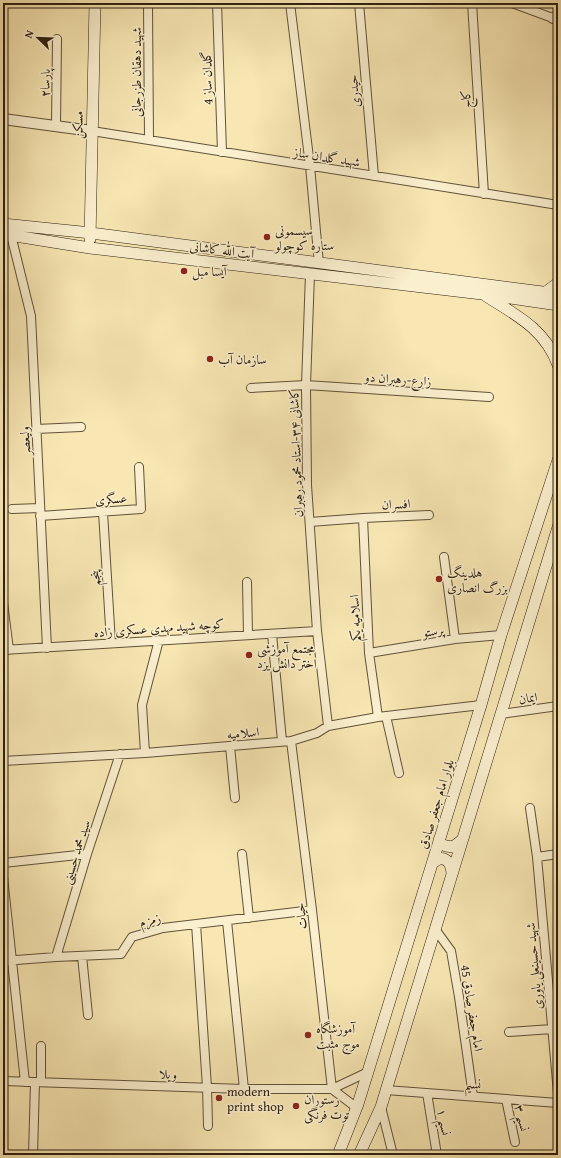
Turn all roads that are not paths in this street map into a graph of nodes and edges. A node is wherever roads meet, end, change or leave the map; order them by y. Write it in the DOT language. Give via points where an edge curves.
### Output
graph roads {
  1 [pos="95,3"];
  2 [pos="148,3"];
  3 [pos="217,3"];
  4 [pos="290,3"];
  5 [pos="359,3"];
  6 [pos="472,3"];
  7 [pos="512,3"];
  8 [pos="556,18"];
  9 [pos="58,39"];
  10 [pos="3,119"];
  11 [pos="56,126"];
  12 [pos="92,131"];
  13 [pos="149,140"];
  14 [pos="222,152"];
  15 [pos="310,166"];
  16 [pos="374,176"];
  17 [pos="484,194"];
  18 [pos="558,205"];
  19 [pos="3,224"];
  20 [pos="91,233"];
  21 [pos="7,234"];
  22 [pos="90,248"];
  23 [pos="318,264"];
  24 [pos="310,274"];
  25 [pos="558,283"];
  26 [pos="546,292"];
  27 [pos="482,294"];
  28 [pos="558,294"];
  29 [pos="558,305"];
  30 [pos="558,365"];
  31 [pos="306,385"];
  32 [pos="251,388"];
  33 [pos="489,397"];
  34 [pos="81,427"];
  35 [pos="36,429"];
  36 [pos="558,460"];
  37 [pos="139,467"];
  38 [pos="12,509"];
  39 [pos="40,512"];
  40 [pos="102,512"];
  41 [pos="429,515"];
  42 [pos="363,518"];
  43 [pos="310,522"];
  44 [pos="558,527"];
  45 [pos="444,557"];
  46 [pos="247,582"];
  47 [pos="3,602"];
  48 [pos="317,631"];
  49 [pos="272,634"];
  50 [pos="248,635"];
  51 [pos="501,635"];
  52 [pos="455,639"];
  53 [pos="159,640"];
  54 [pos="110,643"];
  55 [pos="47,648"];
  56 [pos="6,650"];
  57 [pos="369,653"];
  58 [pos="481,705"];
  59 [pos="558,706"];
  60 [pos="501,714"];
  61 [pos="382,717"];
  62 [pos="328,726"];
  63 [pos="291,740"];
  64 [pos="282,741"];
  65 [pos="230,746"];
  66 [pos="145,753"];
  67 [pos="120,754"];
  68 [pos="3,761"];
  69 [pos="398,773"];
  70 [pos="235,798"];
  71 [pos="530,808"];
  72 [pos="440,840"];
  73 [pos="462,840"];
  74 [pos="87,854"];
  75 [pos="242,854"];
  76 [pos="558,854"];
  77 [pos="537,857"];
  78 [pos="3,863"];
  79 [pos="432,864"];
  80 [pos="452,874"];
  81 [pos="3,877"];
  82 [pos="312,910"];
  83 [pos="249,918"];
  84 [pos="227,921"];
  85 [pos="196,924"];
  86 [pos="435,929"];
  87 [pos="82,956"];
  88 [pos="56,957"];
  89 [pos="12,960"];
  90 [pos="3,961"];
  91 [pos="88,1015"];
  92 [pos="552,1029"];
  93 [pos="509,1032"];
  94 [pos="41,1046"];
  95 [pos="368,1072"];
  96 [pos="3,1081"];
  97 [pos="25,1082"];
  98 [pos="38,1082"];
  99 [pos="207,1087"];
  100 [pos="244,1089"];
  101 [pos="332,1089"];
  102 [pos="386,1090"];
  103 [pos="427,1093"];
  104 [pos="558,1093"];
  105 [pos="473,1096"];
  106 [pos="506,1099"];
  107 [pos="558,1103"];
  108 [pos="357,1108"];
  109 [pos="381,1108"];
  110 [pos="208,1126"];
  111 [pos="514,1142"];
  112 [pos="33,1155"];
  113 [pos="338,1155"];
  114 [pos="359,1155"];
  115 [pos="394,1155"];
  116 [pos="437,1155"];
  1 -- 12 [label="main road, مسکن"];
  2 -- 13 [label="street, شهید دهقان طزرجانی"];
  3 -- 14 [label="street, گلدان ساز 4"];
  4 -- 15 [label="street"];
  5 -- 16 [label="street, حیدری"];
  6 -- 17 [label="street, کاج"];
  7 -- 8 [label="street"];
  9 -- 11 [label="street, پارسا۲"];
  10 -- 11 [label="street"];
  11 -- 12 [label="street"];
  12 -- 13 [label="street, شهید گلدان ساز"];
  12 -- 20 [label="main road, مسکن"];
  13 -- 14 [label="street, شهید گلدان ساز"];
  14 -- 15 [label="street, شهید گلدان ساز"];
  15 -- 16 [label="street, شهید گلدان ساز"];
  15 -- 23 [label="street"];
  16 -- 17 [label="street, شهید گلدان ساز"];
  17 -- 18 [label="street, شهید گلدان ساز"];
  19 -- 20 [label="main road, آیت الله کاشانی"];
  20 -- 22 [label="main road, مسکن"];
  20 -- 23 [label="main road, آیت الله کاشانی"];
  21 -- 22 [label="main road, آیت الله کاشانی"];
  21 -- 35 [label="street, ولیعصر" via="31,316"];
  22 -- 24 [label="main road, آیت الله کاشانی"];
  23 -- 26 [label="main road, آیت الله کاشانی"];
  24 -- 27 [label="main road, آیت الله کاشانی"];
  24 -- 31 [label="street, کاشانی ۳۴-استاد محمود رهبران"];
  25 -- 26 [label="main road"];
  26 -- 28 [label="main road, آیت الله کاشانی"];
  27 -- 29 [label="main road, آیت الله کاشانی"];
  27 -- 30 [label="main road" via="526,321 537,331"];
  31 -- 32 [label="street, زارع-رهبران دو"];
  31 -- 33 [label="street, زارع-رهبران دو"];
  31 -- 43 [label="street, کاشانی ۳۴-استاد محمود رهبران"];
  34 -- 35 [label="street"];
  35 -- 39 [label="street, ولیعصر"];
  36 -- 51 [label="main road, بلوار امام جعفر صادق"];
  37 -- 40 [label="street, عسگری" via="141,509"];
  38 -- 39 [label="street, عسگری"];
  39 -- 40 [label="street, عسگری"];
  39 -- 55 [label="street, ولیعصر"];
  40 -- 54 [label="street, پنجم"];
  41 -- 42 [label="street, افسران"];
  42 -- 43 [label="street, افسران"];
  42 -- 57 [label="street, اسلامیه یکم"];
  43 -- 48 [label="street, کاشانی ۳۴-استاد محمود رهبران"];
  44 -- 60 [label="main road"];
  45 -- 52 [label="street"];
  46 -- 50 [label="street"];
  47 -- 56 [label="street"];
  48 -- 49 [label="street, کوچه شهید مهدی عسکری زاده"];
  48 -- 62 [label="street, کاشانی ۳۴-استاد محمود رهبران"];
  49 -- 50 [label="street, کوچه شهید مهدی عسکری زاده"];
  49 -- 64 [label="street"];
  50 -- 53 [label="street, کوچه شهید مهدی عسکری زاده"];
  51 -- 52 [label="street, پرستو"];
  51 -- 58 [label="main road, بلوار امام جعفر صادق"];
  52 -- 57 [label="street, پرستو"];
  53 -- 54 [label="street, کوچه شهید مهدی عسکری زاده"];
  53 -- 66 [label="street" via="142,705"];
  54 -- 55 [label="street, کوچه شهید مهدی عسکری زاده"];
  55 -- 56 [label="street, کوچه شهید مهدی عسکری زاده"];
  57 -- 61 [label="street, اسلامیه یکم"];
  58 -- 61 [label="street, اسلامیه"];
  58 -- 72 [label="main road, بلوار امام جعفر صادق"];
  59 -- 60 [label="street, ایمان"];
  60 -- 73 [label="main road"];
  61 -- 62 [label="street, اسلامیه"];
  61 -- 69 [label="street, اسلامیه یکم"];
  62 -- 63 [label="street, اسلامیه" via="317,733"];
  63 -- 64 [label="street, اسلامیه"];
  63 -- 82 [label="street, حیات"];
  64 -- 65 [label="street, اسلامیه"];
  65 -- 66 [label="street, اسلامیه"];
  65 -- 70 [label="street"];
  66 -- 67 [label="street, اسلامیه"];
  67 -- 68 [label="street, اسلامیه"];
  67 -- 74 [label="street, سید محمد حسینی"];
  71 -- 77 [label="street, شهید حسینعلی یاوری"];
  72 -- 73 [label="main road" via="441,844 453,847"];
  72 -- 79 [label="main road, بلوار امام جعفر صادق"];
  73 -- 80 [label="main road"];
  74 -- 78 [label="street"];
  74 -- 88 [label="street, سید محمد حسینی"];
  75 -- 83 [label="street"];
  76 -- 77 [label="street"];
  77 -- 92 [label="street, شهید حسینعلی یاوری"];
  79 -- 80 [label="main road" via="441,858 446,860 450,864"];
  79 -- 95 [label="main road, بلوار امام جعفر صادق"];
  80 -- 86 [label="main road"];
  81 -- 89 [label="street"];
  82 -- 83 [label="street, زمزم"];
  82 -- 101 [label="street, حیات"];
  83 -- 84 [label="street, زمزم"];
  84 -- 85 [label="street, زمزم"];
  84 -- 100 [label="street"];
  85 -- 87 [label="street, زمزم" via="163,928 132,937 121,954"];
  85 -- 99 [label="street"];
  86 -- 102 [label="main road"];
  86 -- 105 [label="street, امام جعفر صادق 45" via="451,951"];
  87 -- 88 [label="street, زمزم"];
  87 -- 91 [label="street"];
  88 -- 89 [label="street, زمزم"];
  89 -- 90 [label="street, زمزم"];
  89 -- 97 [label="street"];
  92 -- 93 [label="street"];
  92 -- 104 [label="street, شهید حسینعلی یاوری"];
  94 -- 98 [label="street"];
  95 -- 101 [label="street, ویلا"];
  95 -- 108 [label="main road, بلوار امام جعفر صادق"];
  96 -- 97 [label="street, ویلا"];
  97 -- 98 [label="street, ویلا"];
  98 -- 99 [label="street, ویلا"];
  98 -- 112 [label="street"];
  99 -- 100 [label="street, ویلا"];
  99 -- 110 [label="street"];
  100 -- 101 [label="street, ویلا"];
  101 -- 108 [label="street"];
  102 -- 103 [label="street, نسیم"];
  102 -- 109 [label="main road"];
  103 -- 105 [label="street, نسیم"];
  103 -- 116 [label="street, نسیم ۱"];
  105 -- 106 [label="street, نسیم"];
  106 -- 107 [label="street, نسیم"];
  106 -- 111 [label="street, نسیم ۳"];
  108 -- 113 [label="main road, بلوار امام جعفر صادق"];
  109 -- 114 [label="main road"];
  109 -- 115 [label="street"];
}
